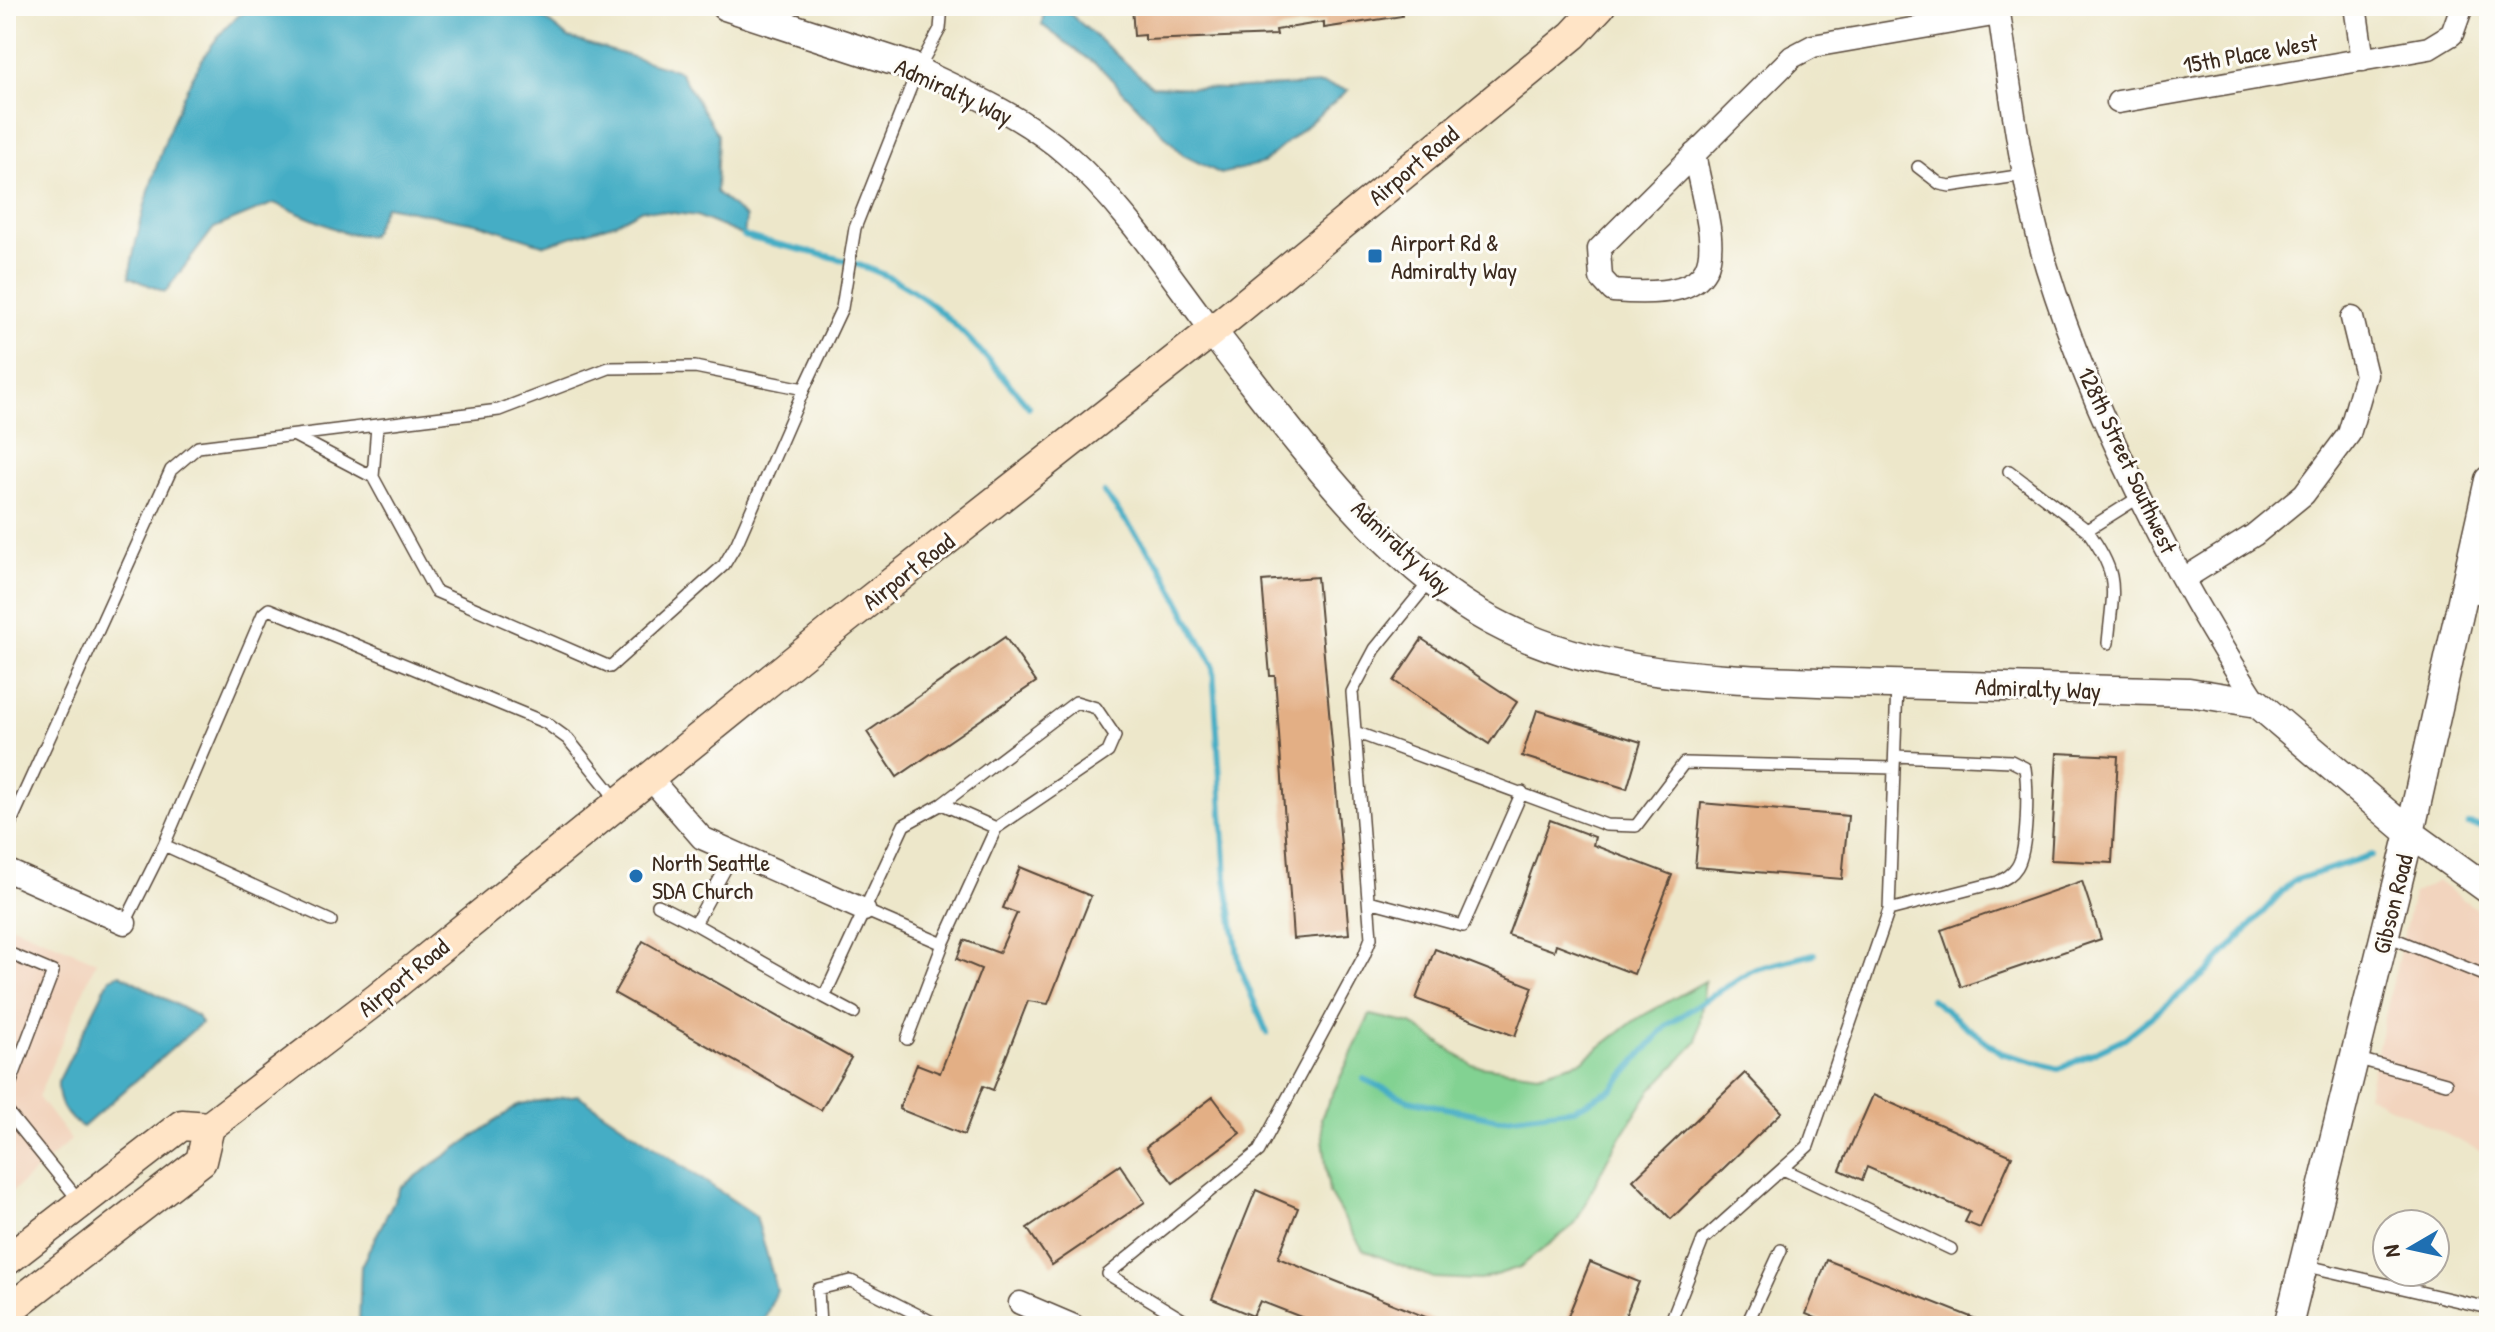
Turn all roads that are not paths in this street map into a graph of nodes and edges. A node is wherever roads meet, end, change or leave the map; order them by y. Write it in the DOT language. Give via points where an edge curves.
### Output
graph roads {
  1 [pos="725,6"];
  2 [pos="942,6"];
  3 [pos="1600,6"];
  4 [pos="2355,6"];
  5 [pos="2462,6"];
  6 [pos="1999,10"];
  7 [pos="2363,60"];
  8 [pos="918,69"];
  9 [pos="2118,102"];
  10 [pos="1694,154"];
  11 [pos="1918,167"];
  12 [pos="2024,175"];
  13 [pos="2352,318"];
  14 [pos="1212,331"];
  15 [pos="804,389"];
  16 [pos="377,426"];
  17 [pos="295,436"];
  18 [pos="2009,471"];
  19 [pos="373,477"];
  20 [pos="2489,480"];
  21 [pos="2141,495"];
  22 [pos="2087,530"];
  23 [pos="2185,578"];
  24 [pos="1431,580"];
  25 [pos="2478,592"];
  26 [pos="2108,643"];
  27 [pos="1897,684"];
  28 [pos="2257,703"];
  29 [pos="1355,732"];
  30 [pos="1894,762"];
  31 [pos="649,777"];
  32 [pos="1522,792"];
  33 [pos="618,802"];
  34 [pos="942,804"];
  35 [pos="996,828"];
  36 [pos="6,833"];
  37 [pos="2410,833"];
  38 [pos="164,845"];
  39 [pos="734,853"];
  40 [pos="6,870"];
  41 [pos="2489,890"];
  42 [pos="1369,901"];
  43 [pos="658,905"];
  44 [pos="864,910"];
  45 [pos="1889,910"];
  46 [pos="331,921"];
  47 [pos="125,923"];
  48 [pos="695,924"];
  49 [pos="2385,935"];
  50 [pos="943,944"];
  51 [pos="6,952"];
  52 [pos="2489,977"];
  53 [pos="824,997"];
  54 [pos="854,1013"];
  55 [pos="907,1039"];
  56 [pos="2354,1057"];
  57 [pos="2446,1083"];
  58 [pos="6,1095"];
  59 [pos="6,1110"];
  60 [pos="209,1127"];
  61 [pos="1783,1169"];
  62 [pos="81,1204"];
  63 [pos="1951,1249"];
  64 [pos="1781,1250"];
  65 [pos="6,1261"];
  66 [pos="2303,1265"];
  67 [pos="1020,1303"];
  68 [pos="2489,1308"];
  69 [pos="6,1312"];
  70 [pos="820,1326"];
  71 [pos="940,1326"];
  72 [pos="1074,1326"];
  73 [pos="1193,1326"];
  74 [pos="1669,1326"];
  75 [pos="1746,1326"];
  76 [pos="2288,1326"];
  1 -- 8 [label="street, Admiralty Way"];
  2 -- 8 [label="lane" via="940,29"];
  3 -- 14 [label="main road, Airport Road" via="1573,35"];
  4 -- 7 [label="street"];
  5 -- 7 [label="street, 15th Place West" via="2452,34 2429,48"];
  6 -- 10 [label="street" via="1813,46 1792,57"];
  6 -- 12 [label="street, 128th Street Southwest"];
  7 -- 9 [label="street, 15th Place West"];
  8 -- 14 [label="street, Admiralty Way" via="997,108 1067,155 1112,202"];
  8 -- 15 [label="lane" via="855,228 842,308"];
  10 -- 10 [label="street" via="1599,249 1601,278 1613,291 1645,294 1691,284 1710,268 1713,250"];
  11 -- 12 [label="lane" via="1950,186"];
  12 -- 21 [label="street, 128th Street Southwest" via="2047,267 2084,369"];
  13 -- 23 [label="street" via="2366,375 2343,444 2304,494 2254,535"];
  14 -- 24 [label="street, Admiralty Way" via="1303,447"];
  14 -- 31 [label="main road, Airport Road"];
  15 -- 16 [label="lane" via="695,367 609,368 499,410"];
  15 -- 19 [label="lane" via="724,565 610,667 435,591"];
  16 -- 17 [label="lane"];
  16 -- 19 [label="lane"];
  17 -- 19 [label="lane"];
  17 -- 36 [label="lane" via="198,447 171,470"];
  18 -- 22 [label="lane"];
  20 -- 25 [label="street, Gibson Road"];
  21 -- 22 [label="lane"];
  21 -- 23 [label="street, 128th Street Southwest"];
  22 -- 26 [label="lane" via="2108,560 2113,580"];
  23 -- 28 [label="street, 128th Street Southwest"];
  24 -- 27 [label="street, Admiralty Way" via="1521,637 1618,666 1683,676"];
  24 -- 29 [label="lane" via="1375,649 1352,692"];
  25 -- 37 [label="street, Gibson Road"];
  27 -- 28 [label="street, Admiralty Way" via="2189,692"];
  27 -- 30 [label="lane"];
  28 -- 37 [label="street, 128th Street Southwest"];
  29 -- 32 [label="lane"];
  29 -- 42 [label="lane"];
  30 -- 32 [label="lane" via="1684,763 1636,826 1606,825"];
  30 -- 45 [label="lane"];
  30 -- 45 [label="lane" via="2011,761 2025,768 2028,788 2020,864 2011,876"];
  31 -- 33 [label="main road, Airport Road"];
  31 -- 39 [label="street" via="702,838"];
  32 -- 42 [label="lane" via="1463,926"];
  33 -- 38 [label="lane" via="568,739 546,723 269,609"];
  33 -- 60 [label="main road, Airport Road" via="378,998"];
  34 -- 35 [label="lane"];
  34 -- 35 [label="lane" via="1076,702 1096,708 1115,736 1108,752"];
  34 -- 44 [label="lane" via="904,825"];
  35 -- 50 [label="lane"];
  37 -- 41 [label="street"];
  37 -- 49 [label="street, Gibson Road"];
  38 -- 46 [label="lane"];
  38 -- 47 [label="lane"];
  39 -- 44 [label="street"];
  39 -- 48 [label="lane"];
  40 -- 47 [label="street"];
  42 -- 73 [label="lane" via="1371,938 1364,956 1259,1151 1108,1274"];
  43 -- 48 [label="lane"];
  44 -- 50 [label="lane"];
  44 -- 53 [label="lane"];
  45 -- 61 [label="lane" via="1808,1146"];
  48 -- 53 [label="lane"];
  49 -- 52 [label="lane"];
  49 -- 56 [label="street, Gibson Road"];
  50 -- 55 [label="lane"];
  51 -- 58 [label="lane" via="53,972"];
  53 -- 54 [label="lane"];
  56 -- 57 [label="lane"];
  56 -- 66 [label="street, Gibson Road"];
  59 -- 62 [label="lane"];
  60 -- 62 [label="main road, Airport Road" via="182,1125"];
  60 -- 69 [label="main road" via="201,1161"];
  61 -- 63 [label="lane"];
  61 -- 74 [label="lane" via="1703,1240"];
  62 -- 65 [label="main road, Airport Road"];
  64 -- 75 [label="lane"];
  66 -- 68 [label="lane"];
  66 -- 76 [label="street, Gibson Road"];
  67 -- 72 [label="street"];
  70 -- 71 [label="lane" via="818,1289 851,1281"];
}
